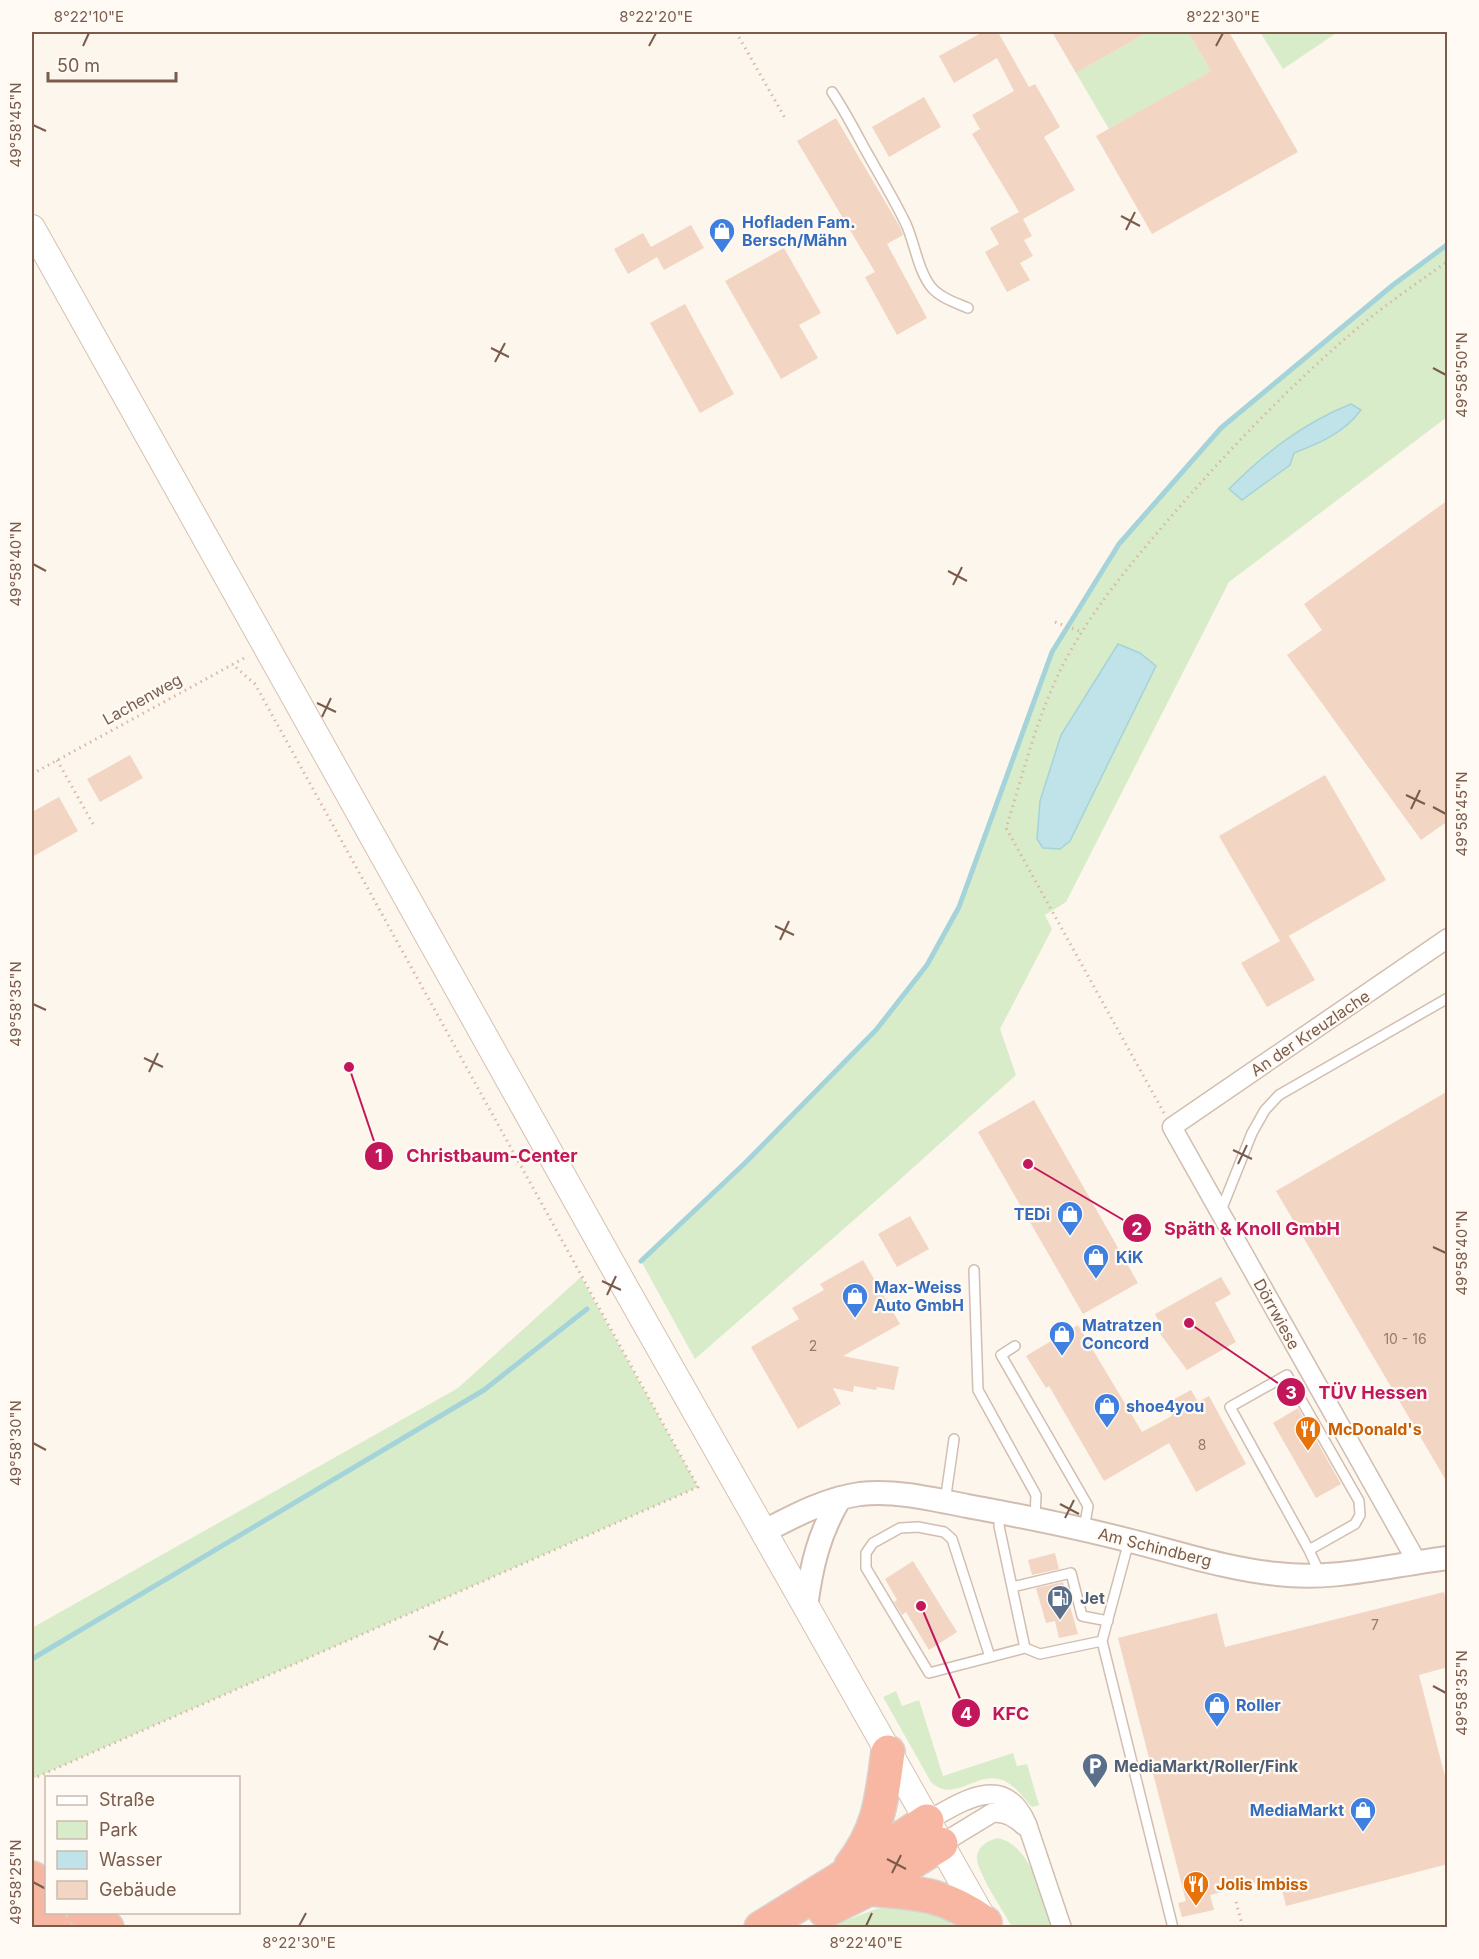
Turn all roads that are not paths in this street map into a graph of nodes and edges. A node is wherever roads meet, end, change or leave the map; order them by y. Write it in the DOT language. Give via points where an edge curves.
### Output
graph roads {
  1 [pos="832,92"];
  2 [pos="32,228"];
  3 [pos="968,308"];
  4 [pos="1448,938"];
  5 [pos="1448,998"];
  6 [pos="1172,1127"];
  7 [pos="1220,1213"];
  8 [pos="974,1270"];
  9 [pos="1016,1346"];
  10 [pos="954,1439"];
  11 [pos="840,1498"];
  12 [pos="945,1502"];
  13 [pos="1000,1512"];
  14 [pos="1035,1519"];
  15 [pos="1084,1529"];
  16 [pos="763,1532"];
  17 [pos="1130,1540"];
  18 [pos="1309,1550"];
  19 [pos="1448,1558"];
  20 [pos="1417,1562"];
  21 [pos="1320,1576"];
  22 [pos="1012,1587"];
  23 [pos="806,1607"];
  24 [pos="1108,1621"];
  25 [pos="1102,1641"];
  26 [pos="1025,1648"];
  27 [pos="990,1657"];
  28 [pos="888,1752"];
  29 [pos="934,1832"];
  30 [pos="1031,1834"];
  31 [pos="32,1878"];
  32 [pos="855,1884"];
  33 [pos="45,1887"];
  34 [pos="32,1913"];
  35 [pos="87,1914"];
  36 [pos="986,1925"];
  37 [pos="55,1928"];
  38 [pos="107,1928"];
  39 [pos="761,1928"];
  40 [pos="791,1928"];
  41 [pos="1062,1928"];
  42 [pos="1173,1928"];
  1 -- 3 [label="lane" via="893,197 927,280 947,299"];
  2 -- 16 [label="main road"];
  4 -- 6 [label="street, An der Kreuzlache"];
  5 -- 7 [label="lane" via="1279,1095 1252,1133"];
  6 -- 7 [label="street, Dörrwiese"];
  7 -- 20 [label="street, Dörrwiese"];
  8 -- 14 [label="lane" via="978,1390 1036,1495"];
  9 -- 15 [label="lane" via="1000,1355 1088,1506"];
  10 -- 12 [label="lane"];
  11 -- 12 [label="street, Am Schindberg" via="886,1493"];
  11 -- 16 [label="street, Am Schindberg"];
  11 -- 23 [label="street" via="816,1547"];
  12 -- 13 [label="street, Am Schindberg"];
  13 -- 14 [label="street, Am Schindberg"];
  13 -- 22 [label="lane" via="999,1526"];
  14 -- 15 [label="street, Am Schindberg"];
  15 -- 17 [label="street, Am Schindberg"];
  16 -- 23 [label="main road"];
  17 -- 21 [label="street, Am Schindberg" via="1225,1565"];
  17 -- 24 [label="lane"];
  18 -- 18 [label="lane" via="1230,1407 1287,1375 1359,1501 1360,1515 1355,1524"];
  18 -- 21 [label="lane"];
  19 -- 20 [label="street, Am Schindberg"];
  20 -- 21 [label="street, Am Schindberg"];
  22 -- 24 [label="lane" via="1071,1573 1082,1616"];
  22 -- 26 [label="lane"];
  23 -- 28 [label="main road"];
  24 -- 25 [label="lane"];
  25 -- 26 [label="lane" via="1040,1654"];
  25 -- 42 [label="lane"];
  26 -- 27 [label="lane"];
  27 -- 27 [label="lane" via="952,1539 944,1532 918,1527 900,1528 873,1543 866,1553 866,1568 929,1673"];
  28 -- 29 [label="main road"];
  28 -- 32 [label="highway" via="880,1805"];
  29 -- 30 [label="street" via="996,1812 1012,1816"];
  29 -- 30 [label="street" via="965,1800 993,1794 1010,1801"];
  29 -- 32 [label="highway"];
  29 -- 36 [label="main road"];
  30 -- 41 [label="street"];
  31 -- 33 [label="highway"];
  32 -- 36 [label="highway" via="948,1900"];
  32 -- 39 [label="highway"];
  32 -- 40 [label="highway"];
  34 -- 37 [label="highway"];
  35 -- 38 [label="highway"];
}
